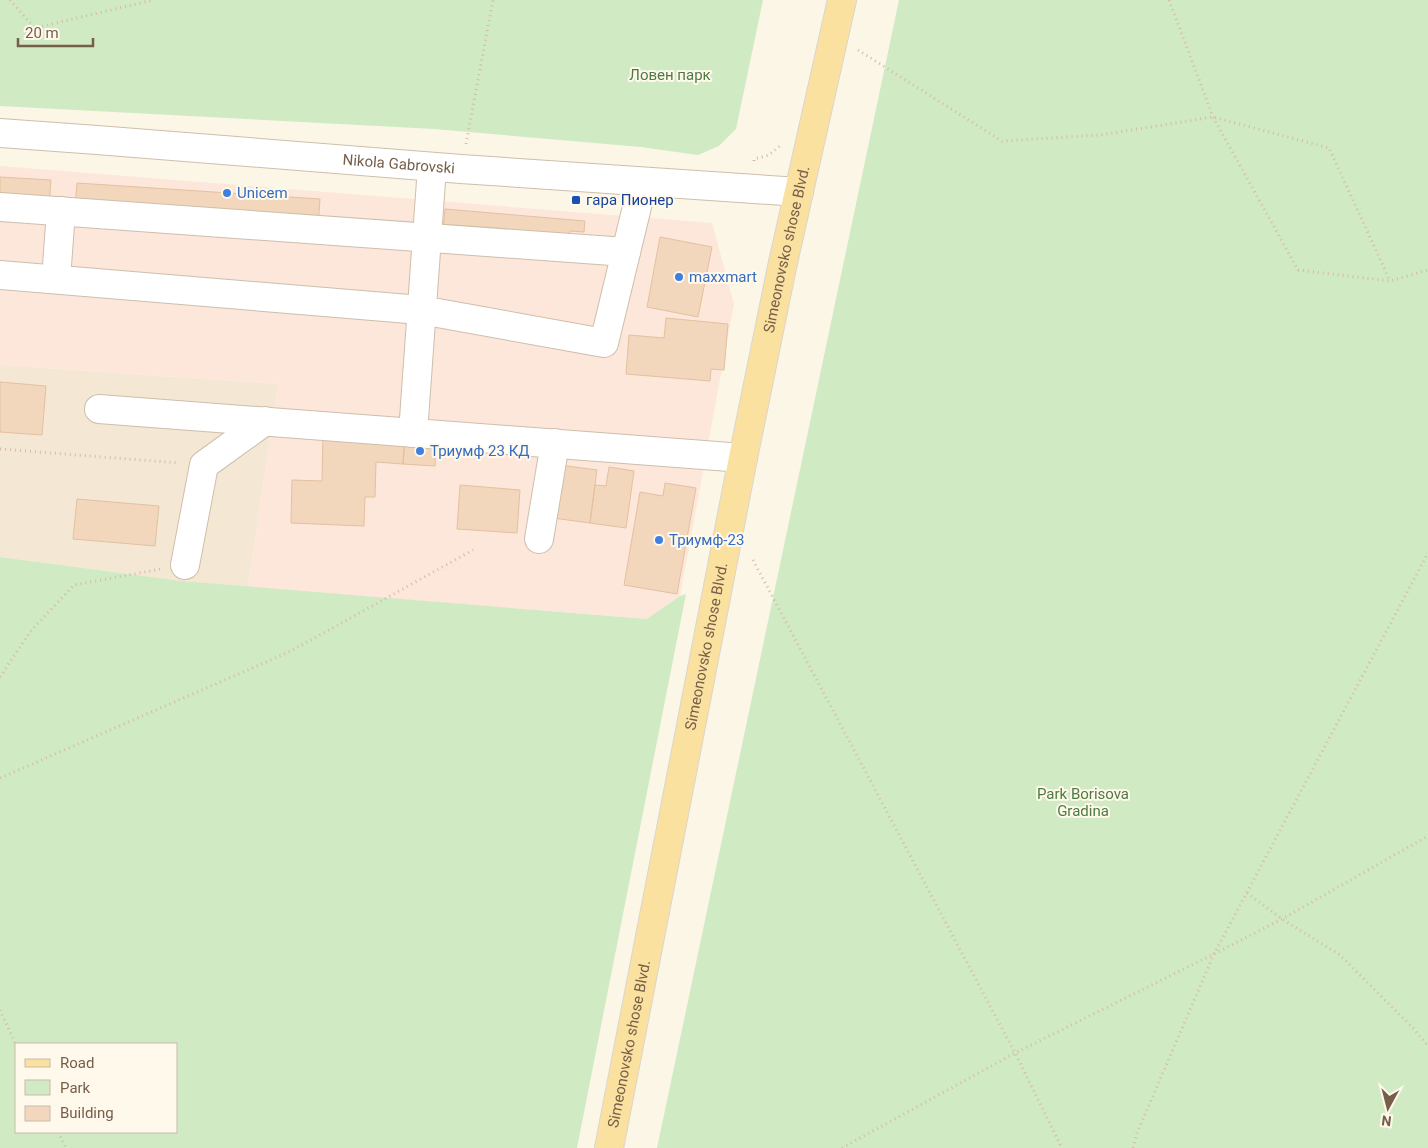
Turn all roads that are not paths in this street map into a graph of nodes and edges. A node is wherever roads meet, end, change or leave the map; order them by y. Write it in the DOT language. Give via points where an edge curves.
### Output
graph roads {
  1 [pos="842,0"];
  2 [pos="0,134"];
  3 [pos="432,167"];
  4 [pos="643,182"];
  5 [pos="799,192"];
  6 [pos="0,207"];
  7 [pos="61,211"];
  8 [pos="427,237"];
  9 [pos="626,252"];
  10 [pos="0,275"];
  11 [pos="56,280"];
  12 [pos="422,310"];
  13 [pos="99,409"];
  14 [pos="265,421"];
  15 [pos="413,433"];
  16 [pos="555,443"];
  17 [pos="743,458"];
  18 [pos="539,540"];
  19 [pos="185,565"];
  20 [pos="609,1148"];
  1 -- 5 [label="main road, Simeonovsko shose Blvd."];
  2 -- 3 [label="street, Nikola Gabrovski"];
  3 -- 4 [label="street, Nikola Gabrovski"];
  3 -- 8 [label="street"];
  4 -- 5 [label="street, Nikola Gabrovski"];
  4 -- 9 [label="street"];
  5 -- 17 [label="main road, Simeonovsko shose Blvd."];
  6 -- 7 [label="street"];
  7 -- 8 [label="street"];
  7 -- 11 [label="street"];
  8 -- 9 [label="street"];
  8 -- 12 [label="street"];
  9 -- 12 [label="street" via="604,343"];
  10 -- 11 [label="street"];
  11 -- 12 [label="street"];
  12 -- 15 [label="street"];
  13 -- 14 [label="street"];
  14 -- 15 [label="street"];
  14 -- 19 [label="street" via="204,464"];
  15 -- 16 [label="street"];
  16 -- 17 [label="street"];
  16 -- 18 [label="street"];
  17 -- 20 [label="main road, Simeonovsko shose Blvd."];
}
